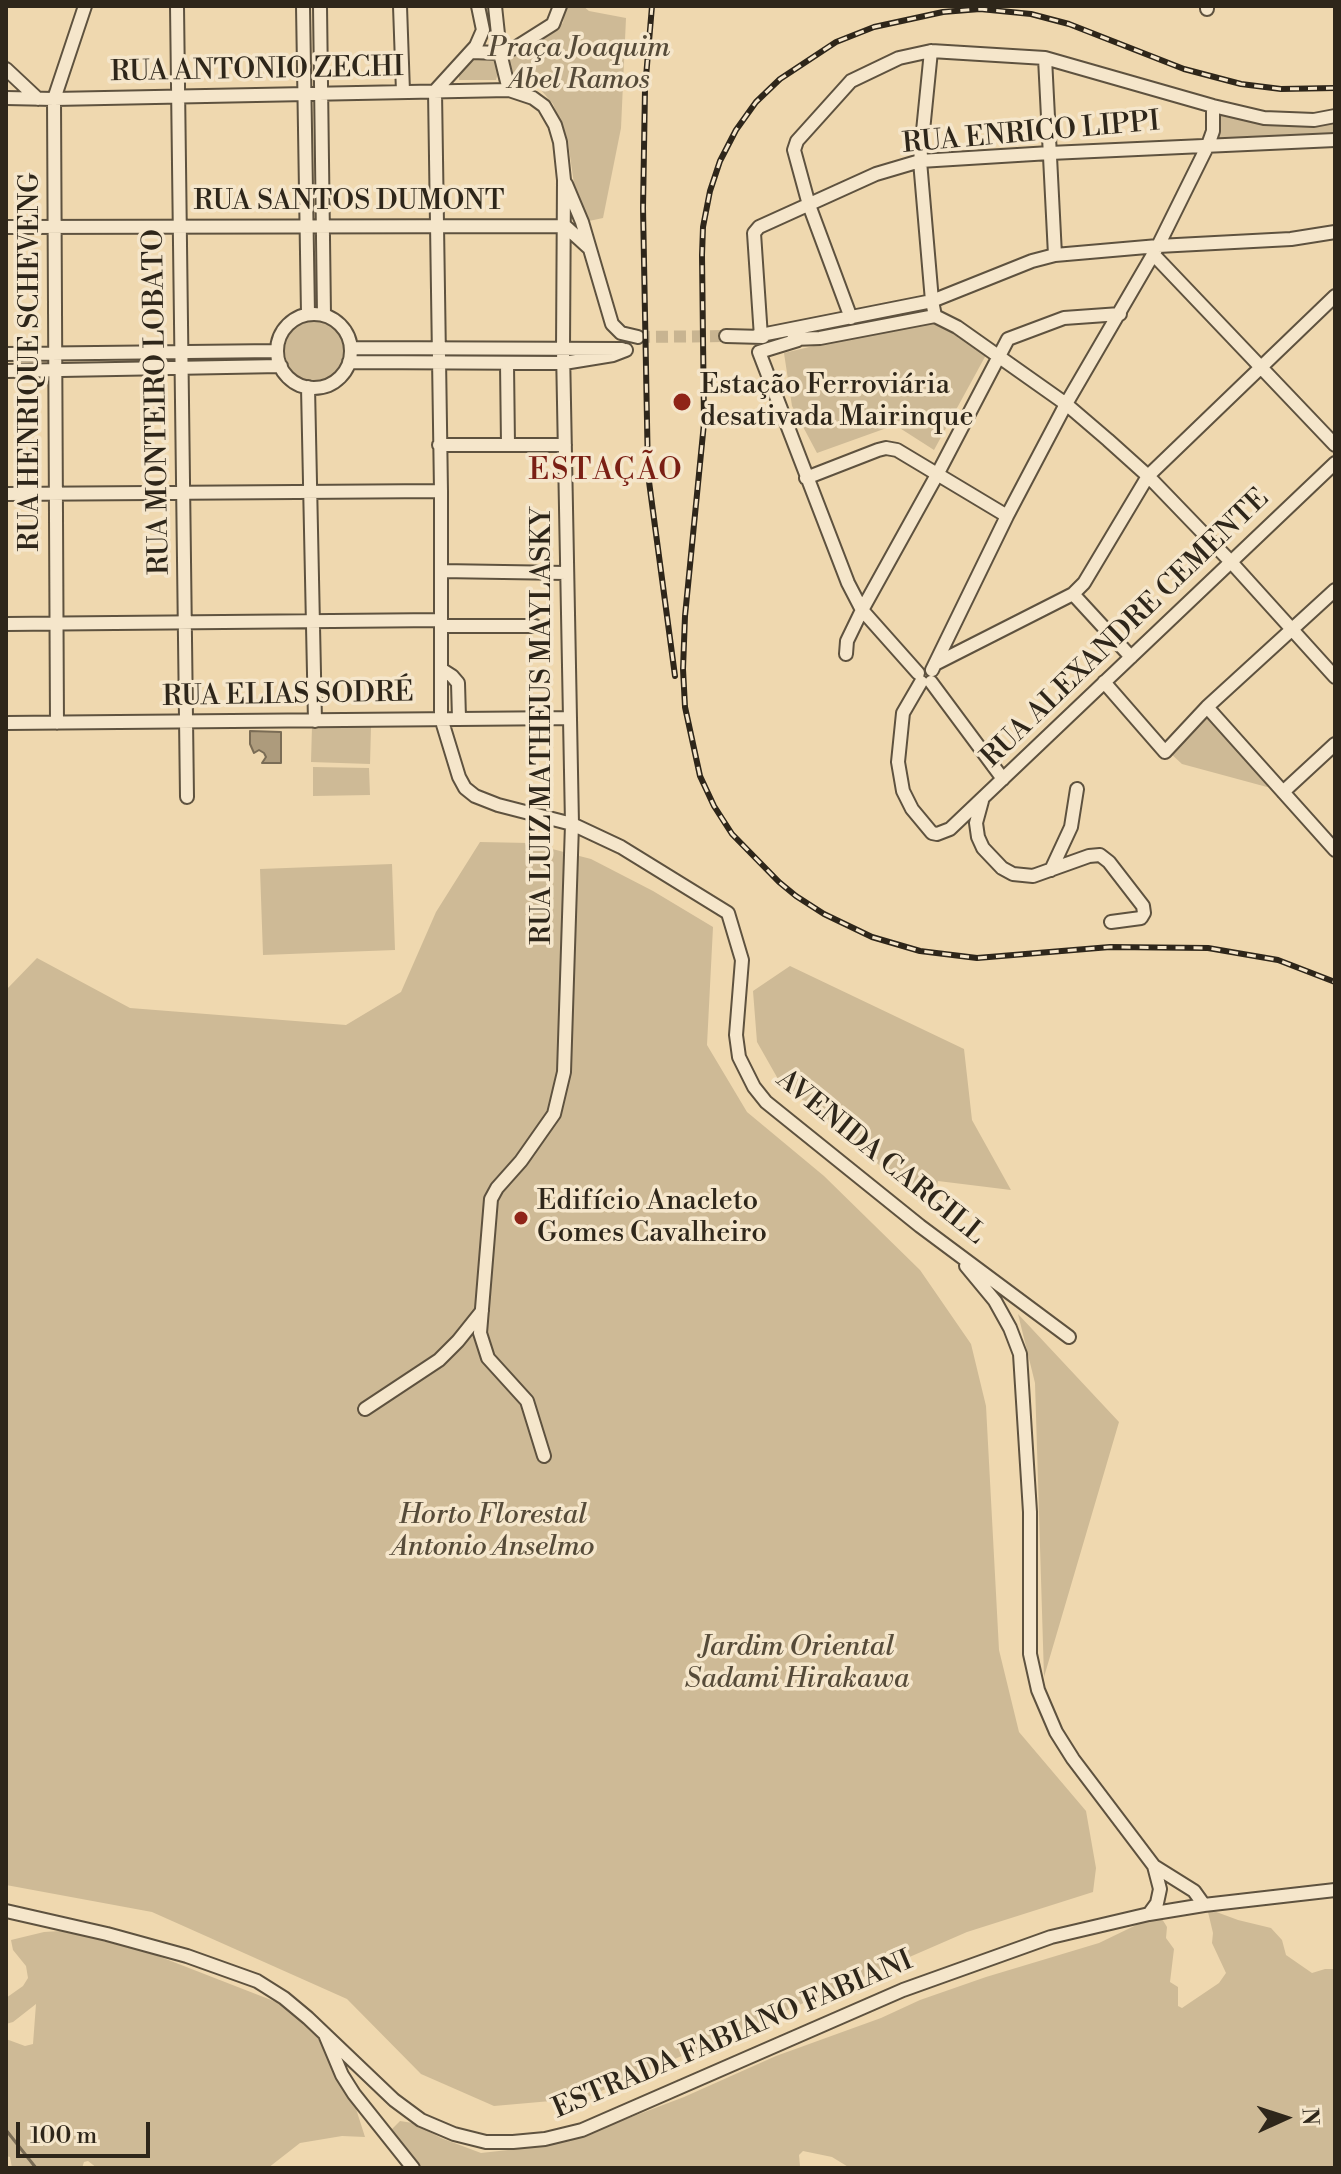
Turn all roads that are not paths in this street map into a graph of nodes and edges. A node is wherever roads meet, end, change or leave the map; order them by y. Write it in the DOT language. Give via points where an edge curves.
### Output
graph roads {
  1 [pos="85,6"];
  2 [pos="177,6"];
  3 [pos="303,6"];
  4 [pos="320,6"];
  5 [pos="400,6"];
  6 [pos="478,6"];
  7 [pos="495,6"];
  8 [pos="560,6"];
  9 [pos="931,51"];
  10 [pos="471,52"];
  11 [pos="500,53"];
  12 [pos="1045,58"];
  13 [pos="6,69"];
  14 [pos="509,90"];
  15 [pos="435,91"];
  16 [pos="403,92"];
  17 [pos="304,94"];
  18 [pos="321,94"];
  19 [pos="177,96"];
  20 [pos="6,98"];
  21 [pos="38,99"];
  22 [pos="54,99"];
  23 [pos="1213,106"];
  24 [pos="1334,118"];
  25 [pos="1335,140"];
  26 [pos="1208,145"];
  27 [pos="1050,153"];
  28 [pos="920,161"];
  29 [pos="564,180"];
  30 [pos="809,205"];
  31 [pos="306,226"];
  32 [pos="322,226"];
  33 [pos="438,226"];
  34 [pos="565,226"];
  35 [pos="6,227"];
  36 [pos="55,227"];
  37 [pos="180,227"];
  38 [pos="1335,232"];
  39 [pos="588,247"];
  40 [pos="1155,250"];
  41 [pos="1055,255"];
  42 [pos="1335,296"];
  43 [pos="932,301"];
  44 [pos="308,314"];
  45 [pos="1120,314"];
  46 [pos="324,315"];
  47 [pos="935,316"];
  48 [pos="851,318"];
  49 [pos="759,335"];
  50 [pos="726,336"];
  51 [pos="638,337"];
  52 [pos="798,340"];
  53 [pos="351,348"];
  54 [pos="438,350"];
  55 [pos="563,350"];
  56 [pos="277,351"];
  57 [pos="182,352"];
  58 [pos="6,354"];
  59 [pos="56,354"];
  60 [pos="997,355"];
  61 [pos="349,362"];
  62 [pos="564,363"];
  63 [pos="438,364"];
  64 [pos="507,364"];
  65 [pos="182,366"];
  66 [pos="281,366"];
  67 [pos="56,369"];
  68 [pos="1261,369"];
  69 [pos="6,371"];
  70 [pos="308,387"];
  71 [pos="1066,404"];
  72 [pos="439,445"];
  73 [pos="508,445"];
  74 [pos="565,445"];
  75 [pos="1335,445"];
  76 [pos="1335,463"];
  77 [pos="938,473"];
  78 [pos="1148,476"];
  79 [pos="806,478"];
  80 [pos="441,491"];
  81 [pos="184,492"];
  82 [pos="311,492"];
  83 [pos="57,493"];
  84 [pos="6,494"];
  85 [pos="1007,516"];
  86 [pos="1231,562"];
  87 [pos="441,571"];
  88 [pos="566,573"];
  89 [pos="1335,590"];
  90 [pos="1073,594"];
  91 [pos="862,610"];
  92 [pos="313,619"];
  93 [pos="186,621"];
  94 [pos="57,623"];
  95 [pos="441,623"];
  96 [pos="6,624"];
  97 [pos="535,626"];
  98 [pos="1292,629"];
  99 [pos="846,654"];
  100 [pos="1131,657"];
  101 [pos="441,669"];
  102 [pos="928,674"];
  103 [pos="1335,677"];
  104 [pos="1104,682"];
  105 [pos="1207,707"];
  106 [pos="441,718"];
  107 [pos="459,718"];
  108 [pos="570,718"];
  109 [pos="315,721"];
  110 [pos="187,722"];
  111 [pos="6,723"];
  112 [pos="57,723"];
  113 [pos="1335,744"];
  114 [pos="1003,779"];
  115 [pos="1077,789"];
  116 [pos="1283,792"];
  117 [pos="187,797"];
  118 [pos="983,798"];
  119 [pos="572,824"];
  120 [pos="1335,850"];
  121 [pos="1051,870"];
  122 [pos="1111,922"];
  123 [pos="920,1226"];
  124 [pos="482,1311"];
  125 [pos="1069,1337"];
  126 [pos="365,1409"];
  127 [pos="544,1456"];
  128 [pos="1154,1866"];
  129 [pos="1335,1890"];
  130 [pos="1204,1905"];
  131 [pos="6,1911"];
  132 [pos="1149,1914"];
  133 [pos="325,2034"];
  134 [pos="413,2168"];
  1 -- 22 [label="street, RUA HENRIQUE SCHEVENG"];
  2 -- 19 [label="street, RUA MONTEIRO LOBATO"];
  3 -- 17 [label="street"];
  4 -- 18 [label="street"];
  5 -- 16 [label="street"];
  6 -- 10 [label="street" via="483,30"];
  7 -- 11 [label="street"];
  8 -- 11 [label="street" via="553,24"];
  9 -- 12 [label="street"];
  9 -- 28 [label="street"];
  9 -- 30 [label="street" via="899,58 851,81 797,141 794,150"];
  10 -- 11 [label="street"];
  10 -- 15 [label="street"];
  11 -- 14 [label="street"];
  12 -- 23 [label="street"];
  12 -- 27 [label="street"];
  13 -- 21 [label="street"];
  14 -- 15 [label="street, RUA ANTONIO ZECHI"];
  14 -- 29 [label="street, RUA LUIZ MATHEUS MAYLASKY" via="533,98 550,115 560,142"];
  15 -- 16 [label="street, RUA ANTONIO ZECHI"];
  15 -- 33 [label="street"];
  16 -- 18 [label="street, RUA ANTONIO ZECHI"];
  17 -- 18 [label="street, RUA ANTONIO ZECHI"];
  17 -- 19 [label="street, RUA ANTONIO ZECHI"];
  17 -- 31 [label="street"];
  18 -- 32 [label="street"];
  19 -- 22 [label="street, RUA ANTONIO ZECHI"];
  19 -- 37 [label="street, RUA MONTEIRO LOBATO"];
  20 -- 21 [label="street, RUA ANTONIO ZECHI"];
  21 -- 22 [label="street, RUA ANTONIO ZECHI"];
  22 -- 36 [label="street, RUA HENRIQUE SCHEVENG"];
  23 -- 24 [label="street" via="1264,118"];
  23 -- 26 [label="street"];
  25 -- 26 [label="street, RUA ENRICO LIPPI"];
  26 -- 27 [label="street, RUA ENRICO LIPPI"];
  26 -- 40 [label="street"];
  27 -- 28 [label="street, RUA ENRICO LIPPI"];
  27 -- 41 [label="street"];
  28 -- 30 [label="street, RUA ENRICO LIPPI" via="876,174"];
  28 -- 43 [label="street"];
  29 -- 34 [label="street, RUA LUIZ MATHEUS MAYLASKY"];
  29 -- 39 [label="street"];
  30 -- 48 [label="street"];
  30 -- 49 [label="street, RUA ENRICO LIPPI" via="754,233"];
  31 -- 32 [label="street, RUA SANTOS DUMONT"];
  31 -- 37 [label="street, RUA SANTOS DUMONT"];
  31 -- 44 [label="street"];
  32 -- 33 [label="street, RUA SANTOS DUMONT"];
  32 -- 46 [label="street"];
  33 -- 34 [label="street, RUA SANTOS DUMONT"];
  33 -- 54 [label="street"];
  34 -- 39 [label="street"];
  34 -- 55 [label="street, RUA LUIZ MATHEUS MAYLASKY"];
  35 -- 36 [label="street, RUA SANTOS DUMONT"];
  36 -- 37 [label="street, RUA SANTOS DUMONT"];
  36 -- 59 [label="street, RUA HENRIQUE SCHEVENG"];
  37 -- 57 [label="street, RUA MONTEIRO LOBATO"];
  38 -- 40 [label="street"];
  39 -- 51 [label="street" via="612,324 621,333"];
  40 -- 41 [label="street"];
  40 -- 45 [label="street"];
  40 -- 68 [label="street"];
  41 -- 43 [label="street"];
  42 -- 68 [label="street"];
  43 -- 47 [label="street"];
  43 -- 48 [label="street"];
  44 -- 46 [label="street"];
  44 -- 56 [label="street" via="286,327"];
  45 -- 60 [label="street" via="1064,318 1008,339"];
  45 -- 71 [label="street"];
  46 -- 53 [label="street" via="343,327"];
  47 -- 52 [label="street"];
  47 -- 60 [label="street"];
  48 -- 49 [label="street"];
  49 -- 50 [label="street"];
  49 -- 52 [label="street"];
  52 -- 79 [label="street" via="759,352"];
  53 -- 54 [label="street"];
  53 -- 61 [label="street"];
  54 -- 55 [label="street"];
  54 -- 63 [label="street"];
  55 -- 62 [label="street, RUA LUIZ MATHEUS MAYLASKY"];
  55 -- 62 [label="street" via="626,350"];
  56 -- 57 [label="street"];
  56 -- 66 [label="street"];
  57 -- 59 [label="street"];
  57 -- 65 [label="street, RUA MONTEIRO LOBATO"];
  58 -- 59 [label="street"];
  59 -- 67 [label="street, RUA HENRIQUE SCHEVENG"];
  60 -- 71 [label="street"];
  60 -- 77 [label="street"];
  61 -- 63 [label="street"];
  61 -- 70 [label="street" via="328,385"];
  62 -- 64 [label="street"];
  62 -- 74 [label="street, RUA LUIZ MATHEUS MAYLASKY"];
  63 -- 64 [label="street"];
  63 -- 72 [label="street"];
  64 -- 73 [label="street"];
  65 -- 66 [label="street"];
  65 -- 67 [label="street"];
  65 -- 81 [label="street, RUA MONTEIRO LOBATO"];
  66 -- 70 [label="street" via="287,376"];
  67 -- 69 [label="street"];
  67 -- 83 [label="street, RUA HENRIQUE SCHEVENG"];
  68 -- 75 [label="street"];
  68 -- 78 [label="street"];
  70 -- 82 [label="street"];
  71 -- 78 [label="street"];
  71 -- 85 [label="street"];
  72 -- 73 [label="street"];
  72 -- 80 [label="street"];
  73 -- 74 [label="street"];
  74 -- 88 [label="street, RUA LUIZ MATHEUS MAYLASKY"];
  76 -- 86 [label="street, RUA ALEXANDRE CEMENTE"];
  77 -- 79 [label="street" via="886,448"];
  77 -- 85 [label="street"];
  77 -- 91 [label="street"];
  78 -- 86 [label="street"];
  78 -- 90 [label="street"];
  79 -- 91 [label="street"];
  80 -- 82 [label="street"];
  80 -- 87 [label="street"];
  81 -- 82 [label="street"];
  81 -- 83 [label="street"];
  81 -- 93 [label="street, RUA MONTEIRO LOBATO"];
  82 -- 92 [label="street"];
  83 -- 84 [label="street"];
  83 -- 94 [label="street, RUA HENRIQUE SCHEVENG"];
  85 -- 102 [label="street"];
  86 -- 98 [label="street"];
  86 -- 100 [label="street, RUA ALEXANDRE CEMENTE"];
  87 -- 88 [label="street"];
  87 -- 95 [label="street"];
  88 -- 108 [label="street, RUA LUIZ MATHEUS MAYLASKY"];
  89 -- 98 [label="street"];
  90 -- 100 [label="street"];
  90 -- 102 [label="street"];
  91 -- 99 [label="street"];
  91 -- 102 [label="street"];
  92 -- 93 [label="street"];
  92 -- 95 [label="street"];
  92 -- 109 [label="street"];
  93 -- 94 [label="street"];
  93 -- 110 [label="street, RUA MONTEIRO LOBATO"];
  94 -- 96 [label="street"];
  94 -- 112 [label="street, RUA HENRIQUE SCHEVENG"];
  95 -- 97 [label="street"];
  95 -- 101 [label="street"];
  98 -- 103 [label="street"];
  98 -- 105 [label="street"];
  100 -- 104 [label="street, RUA ALEXANDRE CEMENTE"];
  101 -- 106 [label="street"];
  101 -- 107 [label="street" via="458,683"];
  102 -- 114 [label="street"];
  102 -- 118 [label="street, RUA ALEXANDRE CEMENTE" via="903,713 898,762 903,791 912,809 937,834 950,829"];
  104 -- 105 [label="street" via="1165,752"];
  104 -- 114 [label="street, RUA ALEXANDRE CEMENTE"];
  105 -- 116 [label="street"];
  106 -- 107 [label="street, RUA ELIAS SODRÉ"];
  106 -- 109 [label="street, RUA ELIAS SODRÉ"];
  106 -- 119 [label="street, AVENIDA CARGILL" via="465,788 498,805"];
  107 -- 108 [label="street, RUA ELIAS SODRÉ"];
  108 -- 119 [label="street, RUA LUIZ MATHEUS MAYLASKY"];
  109 -- 110 [label="street, RUA ELIAS SODRÉ"];
  110 -- 112 [label="street, RUA ELIAS SODRÉ"];
  110 -- 117 [label="street, RUA MONTEIRO LOBATO"];
  111 -- 112 [label="street, RUA ELIAS SODRÉ"];
  113 -- 116 [label="street"];
  114 -- 118 [label="street, RUA ALEXANDRE CEMENTE"];
  115 -- 121 [label="street" via="1071,827"];
  116 -- 120 [label="street"];
  118 -- 121 [label="street" via="976,823 983,848 1013,874 1033,876"];
  119 -- 123 [label="street, AVENIDA CARGILL" via="621,847 728,913 742,960 737,1046 754,1087 782,1117"];
  119 -- 124 [label="street, RUA LUIZ MATHEUS MAYLASKY" via="564,1072 554,1114 491,1199"];
  121 -- 122 [label="street" via="1089,856 1100,855 1109,862 1144,913 1141,918"];
  123 -- 125 [label="street, AVENIDA CARGILL"];
  123 -- 128 [label="street" via="955,1255 995,1301 1020,1354 1030,1512 1030,1654 1038,1690 1073,1759"];
  124 -- 126 [label="street" via="439,1360"];
  124 -- 127 [label="street, RUA LUIZ MATHEUS MAYLASKY" via="482,1346 527,1401"];
  128 -- 130 [label="street" via="1194,1891"];
  128 -- 132 [label="street" via="1159,1896"];
  129 -- 130 [label="street, ESTRADA FABIANO FABIANI"];
  130 -- 132 [label="street, ESTRADA FABIANO FABIANI"];
  131 -- 133 [label="street, ESTRADA FABIANO FABIANI" via="223,1967 284,1998"];
  132 -- 133 [label="street, ESTRADA FABIANO FABIANI" via="1051,1937 969,1965 582,2130 545,2139 486,2142 421,2120"];
  133 -- 134 [label="street" via="342,2075"];
}
